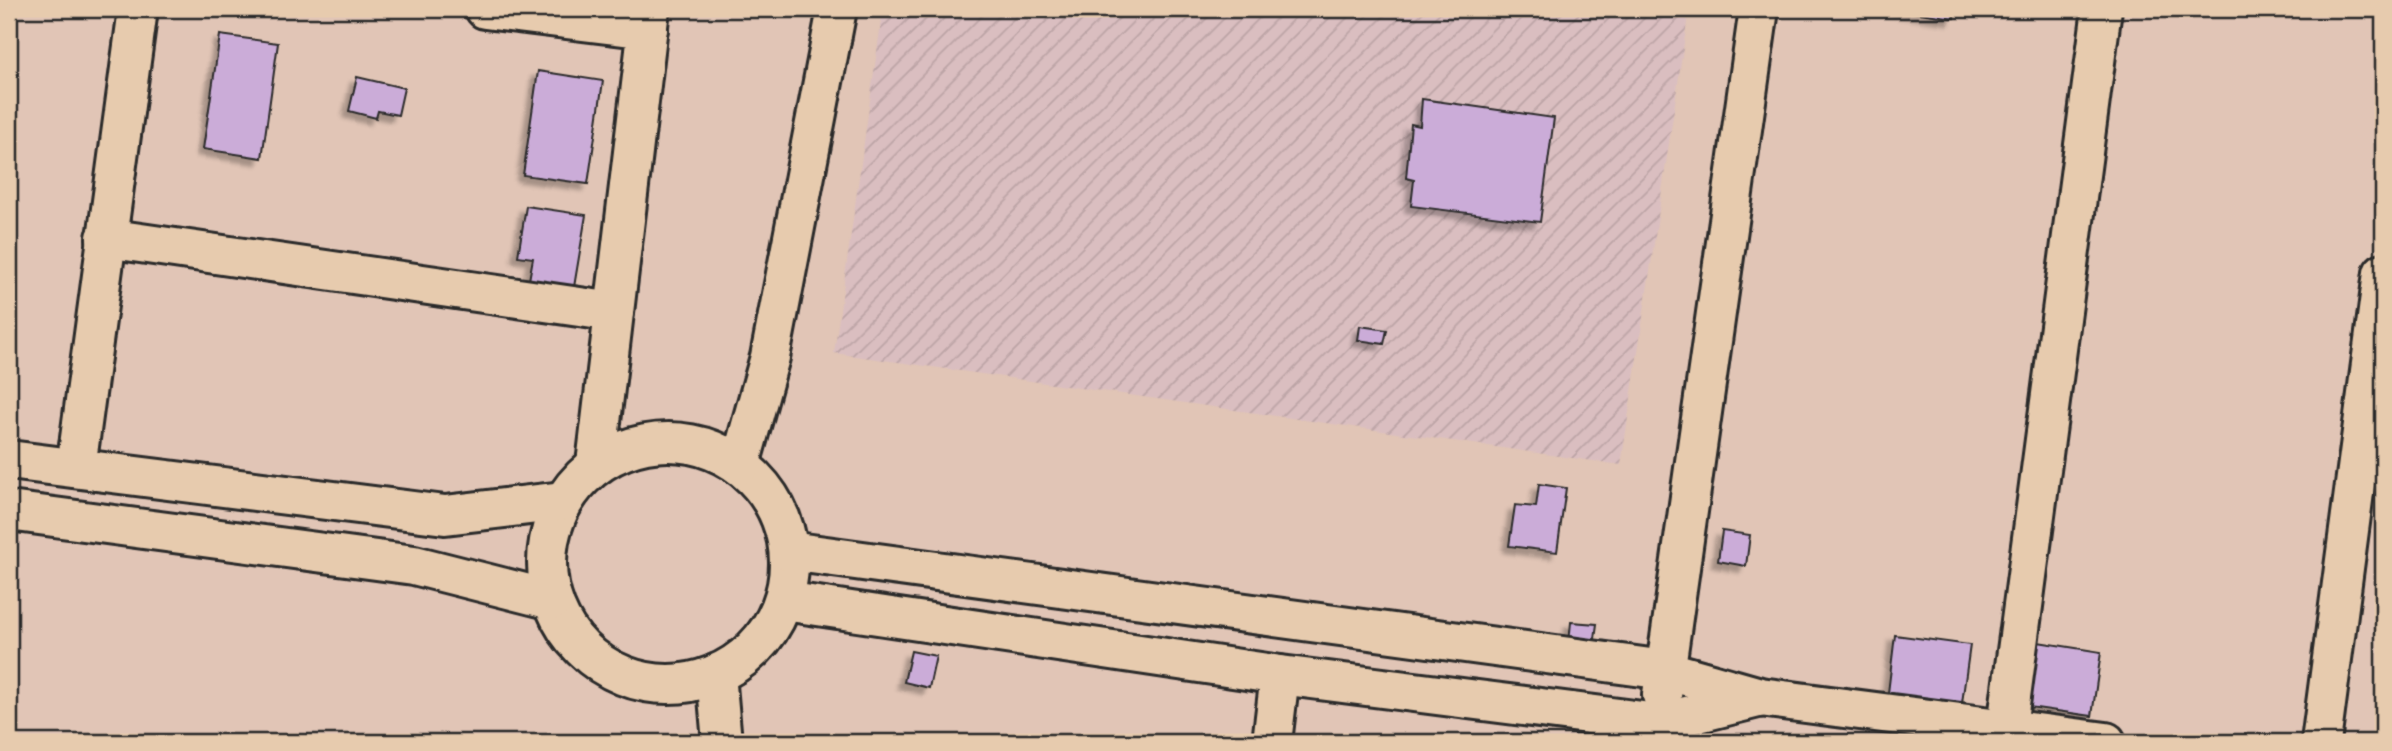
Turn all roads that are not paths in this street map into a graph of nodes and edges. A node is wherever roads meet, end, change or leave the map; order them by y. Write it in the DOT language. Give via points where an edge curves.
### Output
graph roads {
  1 [pos="138,9"];
  2 [pos="485,9"];
  3 [pos="837,9"];
  4 [pos="1759,9"];
  5 [pos="2102,9"];
  6 [pos="649,19"];
  7 [pos="106,237"];
  8 [pos="2383,273"];
  9 [pos="614,312"];
  10 [pos="9,460"];
  11 [pos="596,464"];
  12 [pos="740,465"];
  13 [pos="76,468"];
  14 [pos="563,501"];
  15 [pos="9,512"];
  16 [pos="789,551"];
  17 [pos="552,600"];
  18 [pos="784,601"];
  19 [pos="1665,670"];
  20 [pos="716,674"];
  21 [pos="1280,675"];
  22 [pos="1760,698"];
  23 [pos="1656,733"];
  24 [pos="2006,736"];
  25 [pos="722,742"];
  26 [pos="1272,742"];
  27 [pos="2106,742"];
  28 [pos="2321,742"];
  1 -- 7 [label="lane"];
  2 -- 6 [label="lane"];
  3 -- 12 [label="lane" via="771,357"];
  4 -- 19 [label="lane"];
  5 -- 24 [label="lane"];
  6 -- 9 [label="lane"];
  7 -- 9 [label="lane"];
  7 -- 13 [label="lane"];
  8 -- 28 [label="lane"];
  9 -- 11 [label="lane"];
  10 -- 13 [label="lane"];
  11 -- 12 [label="lane" via="643,444 668,441 706,448"];
  11 -- 14 [label="lane"];
  12 -- 16 [label="lane" via="774,503"];
  13 -- 14 [label="lane" via="445,515"];
  14 -- 17 [label="lane" via="547,549 546,575"];
  15 -- 17 [label="lane" via="414,565"];
  16 -- 18 [label="lane"];
  16 -- 19 [label="lane"];
  17 -- 20 [label="lane" via="576,644 618,673 667,684"];
  18 -- 20 [label="lane" via="758,645"];
  18 -- 21 [label="lane"];
  19 -- 22 [label="lane"];
  19 -- 23 [label="lane"];
  20 -- 25 [label="lane"];
  21 -- 23 [label="lane"];
  21 -- 26 [label="lane"];
  22 -- 23 [label="lane"];
  22 -- 24 [label="lane"];
  24 -- 27 [label="lane"];
}
